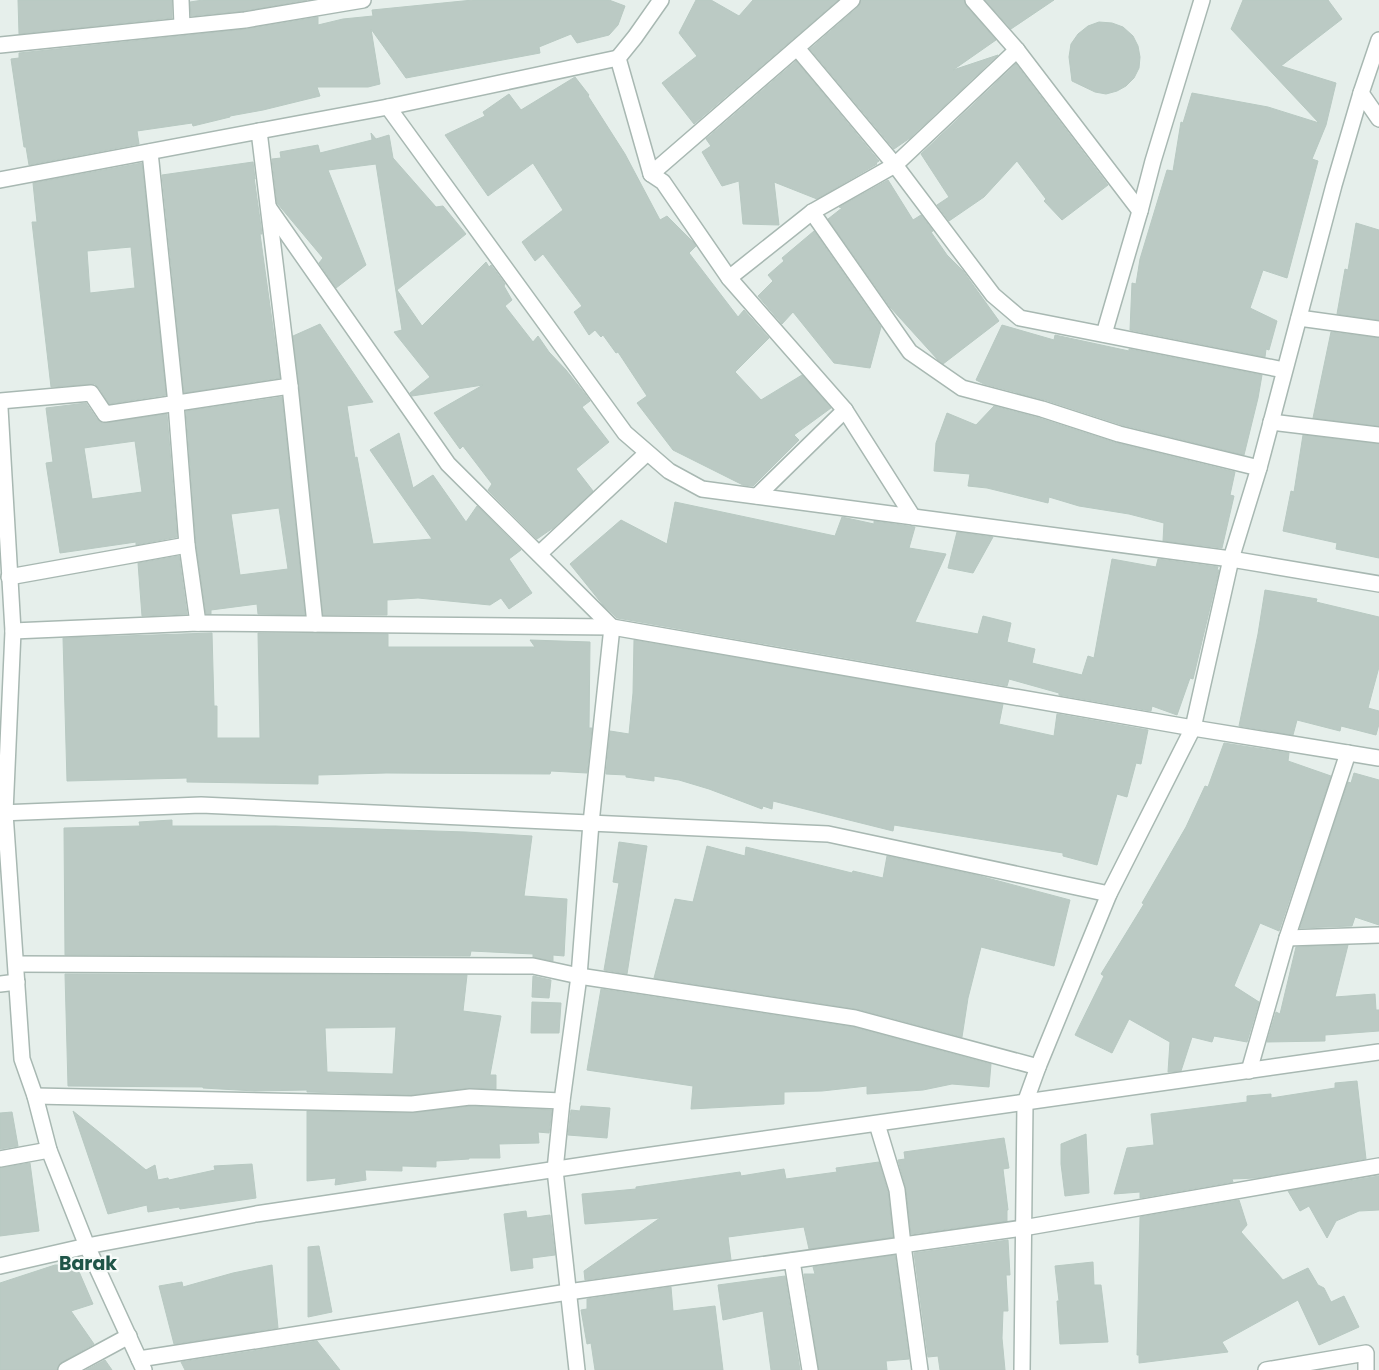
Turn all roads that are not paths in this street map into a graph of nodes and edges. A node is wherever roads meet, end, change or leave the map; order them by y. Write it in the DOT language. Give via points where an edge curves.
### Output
graph roads {
  1 [pos="181,0"];
  2 [pos="363,0"];
  3 [pos="659,0"];
  4 [pos="852,0"];
  5 [pos="973,0"];
  6 [pos="1202,0"];
  7 [pos="182,26"];
  8 [pos="1379,40"];
  9 [pos="0,45"];
  10 [pos="797,48"];
  11 [pos="1017,50"];
  12 [pos="618,58"];
  13 [pos="1360,93"];
  14 [pos="388,107"];
  15 [pos="1379,119"];
  16 [pos="258,131"];
  17 [pos="150,152"];
  18 [pos="895,166"];
  19 [pos="651,174"];
  20 [pos="0,180"];
  21 [pos="268,206"];
  22 [pos="1140,211"];
  23 [pos="812,212"];
  24 [pos="729,278"];
  25 [pos="1299,318"];
  26 [pos="1379,329"];
  27 [pos="1104,334"];
  28 [pos="1284,370"];
  29 [pos="290,386"];
  30 [pos="0,401"];
  31 [pos="176,404"];
  32 [pos="0,408"];
  33 [pos="845,410"];
  34 [pos="1271,422"];
  35 [pos="1379,435"];
  36 [pos="648,453"];
  37 [pos="1259,468"];
  38 [pos="2,482"];
  39 [pos="757,496"];
  40 [pos="913,517"];
  41 [pos="188,545"];
  42 [pos="539,554"];
  43 [pos="1231,559"];
  44 [pos="9,577"];
  45 [pos="1379,584"];
  46 [pos="198,623"];
  47 [pos="315,624"];
  48 [pos="612,627"];
  49 [pos="13,631"];
  50 [pos="1193,728"];
  51 [pos="1348,753"];
  52 [pos="1379,758"];
  53 [pos="3,813"];
  54 [pos="591,823"];
  55 [pos="1109,894"];
  56 [pos="1379,935"];
  57 [pos="1287,938"];
  58 [pos="16,964"];
  59 [pos="580,976"];
  60 [pos="17,982"];
  61 [pos="0,984"];
  62 [pos="1379,1052"];
  63 [pos="1038,1067"];
  64 [pos="1249,1071"];
  65 [pos="35,1096"];
  66 [pos="562,1101"];
  67 [pos="1025,1103"];
  68 [pos="878,1124"];
  69 [pos="49,1150"];
  70 [pos="0,1158"];
  71 [pos="1379,1166"];
  72 [pos="555,1170"];
  73 [pos="1023,1228"];
  74 [pos="903,1245"];
  75 [pos="87,1246"];
  76 [pos="792,1261"];
  77 [pos="0,1266"];
  78 [pos="568,1292"];
  79 [pos="128,1336"];
  80 [pos="1373,1353"];
  81 [pos="141,1364"];
  82 [pos="66,1370"];
  83 [pos="577,1370"];
  84 [pos="810,1370"];
  85 [pos="920,1370"];
  86 [pos="1022,1370"];
  87 [pos="1266,1370"];
  88 [pos="1366,1370"];
  1 -- 7 [label="street"];
  2 -- 7 [label="street" via="245,20"];
  3 -- 12 [label="street"];
  4 -- 10 [label="street"];
  5 -- 11 [label="street"];
  6 -- 22 [label="street"];
  7 -- 9 [label="street"];
  8 -- 13 [label="street"];
  10 -- 18 [label="street"];
  10 -- 19 [label="street"];
  11 -- 18 [label="street"];
  11 -- 22 [label="street"];
  12 -- 14 [label="street"];
  12 -- 19 [label="street"];
  13 -- 15 [label="street"];
  13 -- 25 [label="street"];
  14 -- 16 [label="street"];
  14 -- 36 [label="street" via="625,433"];
  16 -- 17 [label="street"];
  16 -- 21 [label="street"];
  17 -- 20 [label="street"];
  17 -- 31 [label="street"];
  18 -- 23 [label="street"];
  18 -- 27 [label="street" via="993,295 1020,318"];
  19 -- 24 [label="street" via="663,182"];
  21 -- 29 [label="street"];
  21 -- 42 [label="street" via="448,464"];
  22 -- 27 [label="street"];
  23 -- 24 [label="street"];
  23 -- 37 [label="street" via="910,352 962,388 1119,434"];
  24 -- 33 [label="street"];
  25 -- 26 [label="street"];
  25 -- 28 [label="street"];
  27 -- 28 [label="street"];
  28 -- 34 [label="street"];
  29 -- 31 [label="street"];
  29 -- 47 [label="street"];
  30 -- 31 [label="street" via="91,393 106,414"];
  31 -- 41 [label="street"];
  32 -- 38 [label="street"];
  33 -- 39 [label="street"];
  33 -- 40 [label="street"];
  34 -- 35 [label="street"];
  34 -- 37 [label="street"];
  36 -- 39 [label="street" via="669,472 702,488"];
  36 -- 42 [label="street"];
  37 -- 43 [label="street"];
  38 -- 44 [label="street"];
  39 -- 40 [label="street"];
  40 -- 43 [label="street"];
  41 -- 44 [label="street"];
  41 -- 46 [label="street"];
  42 -- 48 [label="street"];
  43 -- 45 [label="street"];
  43 -- 50 [label="street"];
  44 -- 49 [label="street"];
  46 -- 47 [label="street"];
  46 -- 49 [label="street"];
  47 -- 48 [label="street"];
  48 -- 50 [label="street"];
  48 -- 54 [label="street"];
  49 -- 53 [label="street"];
  50 -- 51 [label="street"];
  50 -- 55 [label="street"];
  51 -- 52 [label="street"];
  51 -- 57 [label="street"];
  53 -- 54 [label="street" via="201,805"];
  53 -- 58 [label="street"];
  54 -- 55 [label="street" via="828,834"];
  54 -- 59 [label="street"];
  55 -- 63 [label="street"];
  56 -- 57 [label="street"];
  57 -- 64 [label="street"];
  58 -- 59 [label="street" via="533,966"];
  58 -- 60 [label="street"];
  59 -- 63 [label="street" via="855,1018"];
  59 -- 66 [label="street"];
  60 -- 61 [label="street"];
  60 -- 65 [label="street" via="22,1059"];
  62 -- 64 [label="street"];
  63 -- 67 [label="street"];
  64 -- 67 [label="street"];
  65 -- 66 [label="street" via="412,1104 470,1097"];
  65 -- 69 [label="street"];
  66 -- 72 [label="street"];
  67 -- 68 [label="street"];
  67 -- 73 [label="street"];
  68 -- 72 [label="street"];
  68 -- 74 [label="street" via="898,1190"];
  69 -- 70 [label="street"];
  69 -- 75 [label="street"];
  71 -- 73 [label="street"];
  72 -- 75 [label="street" via="256,1214"];
  72 -- 78 [label="street"];
  73 -- 74 [label="street"];
  73 -- 86 [label="street"];
  74 -- 76 [label="street"];
  74 -- 85 [label="street"];
  75 -- 77 [label="street"];
  75 -- 79 [label="street"];
  76 -- 78 [label="street"];
  76 -- 84 [label="street"];
  78 -- 81 [label="street"];
  78 -- 83 [label="street"];
  79 -- 81 [label="street"];
  79 -- 82 [label="street"];
  80 -- 87 [label="street"];
  80 -- 88 [label="street"];
}
